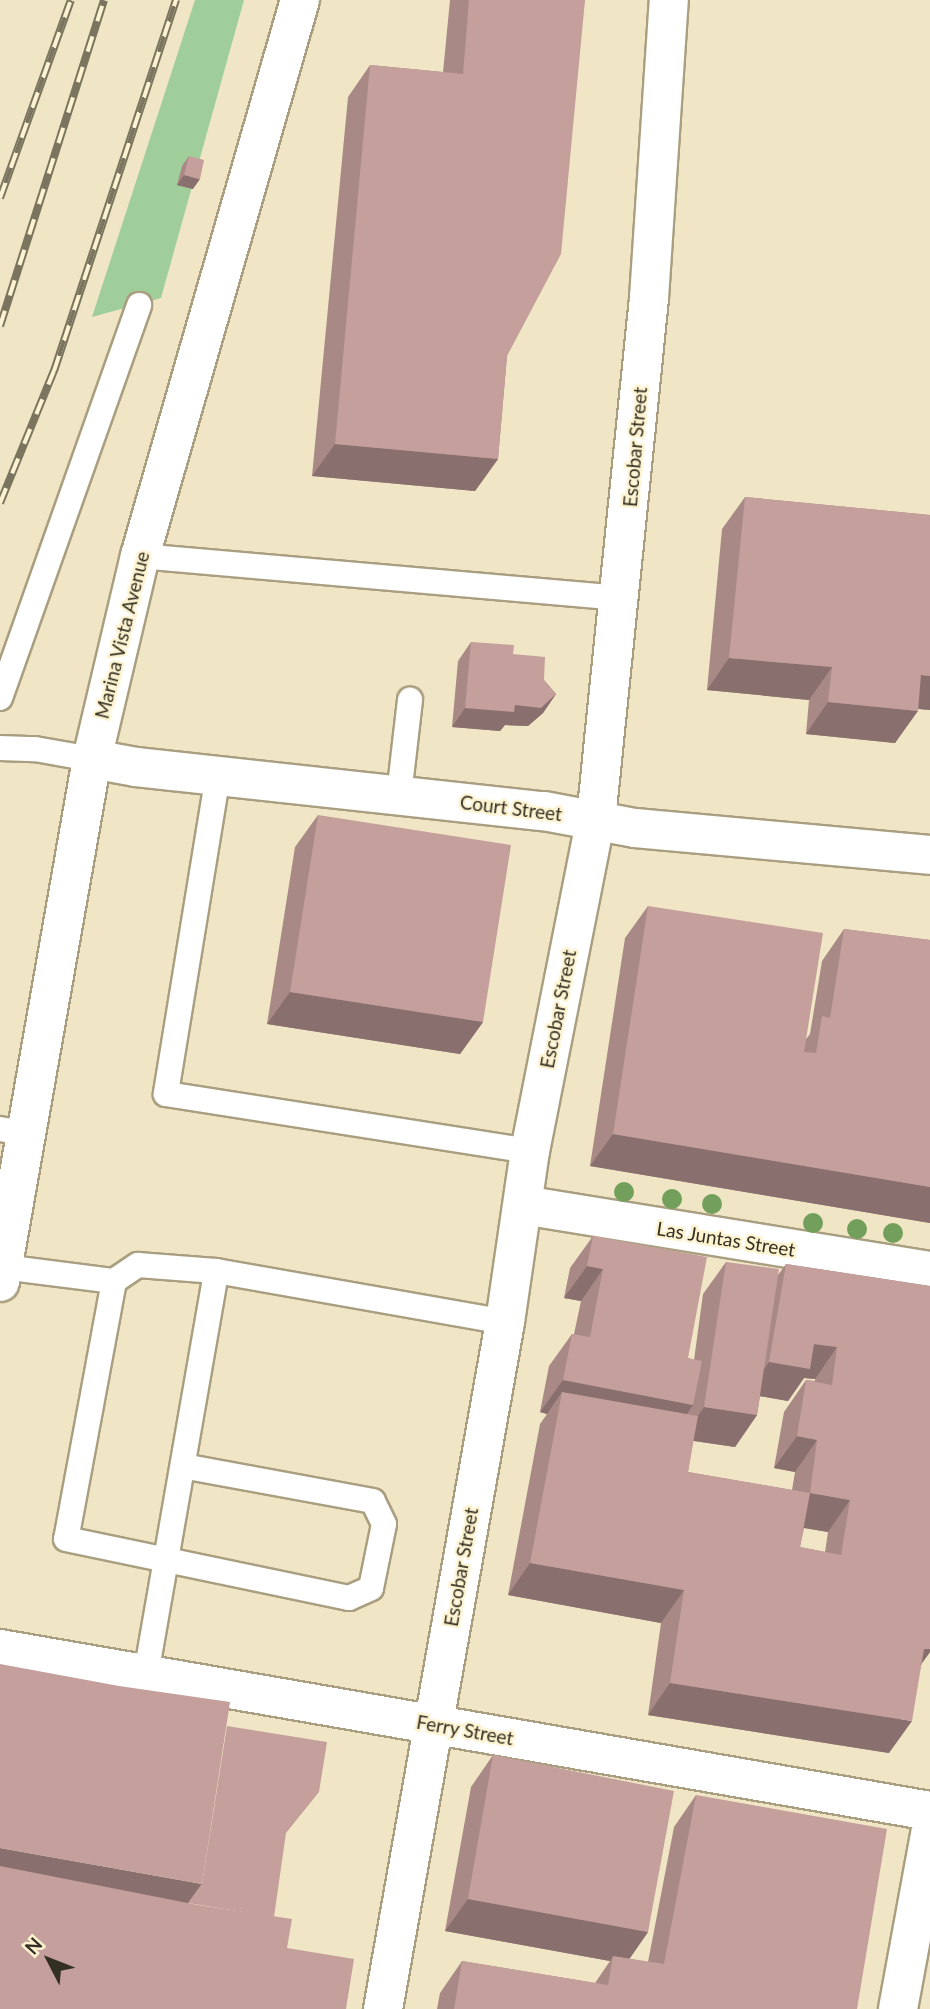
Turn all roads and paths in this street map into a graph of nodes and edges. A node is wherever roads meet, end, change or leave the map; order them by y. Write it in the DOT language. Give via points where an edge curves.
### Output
graph roads {
  1 [pos="300,0"];
  2 [pos="669,0"];
  3 [pos="139,305"];
  4 [pos="140,556"];
  5 [pos="620,598"];
  6 [pos="0,698"];
  7 [pos="410,700"];
  8 [pos="0,748"];
  9 [pos="92,759"];
  10 [pos="218,775"];
  11 [pos="399,795"];
  12 [pos="596,819"];
  13 [pos="930,855"];
  14 [pos="14,1131"];
  15 [pos="530,1151"];
  16 [pos="523,1205"];
  17 [pos="216,1271"];
  18 [pos="930,1271"];
  19 [pos="1,1275"];
  20 [pos="114,1282"];
  21 [pos="505,1322"];
  22 [pos="183,1466"];
  23 [pos="166,1561"];
  24 [pos="0,1649"];
  25 [pos="146,1674"];
  26 [pos="432,1724"];
  27 [pos="930,1811"];
  28 [pos="930,1835"];
  29 [pos="383,2009"];
  30 [pos="898,2009"];
  1 -- 4 [label="main road, Marina Vista Avenue"];
  2 -- 5 [label="main road, Escobar Street" via="649,298"];
  3 -- 6 [label="lane"];
  4 -- 5 [label="lane"];
  4 -- 9 [label="main road, Marina Vista Avenue"];
  5 -- 12 [label="main road, Escobar Street"];
  7 -- 11 [label="lane"];
  8 -- 9 [label="lane"];
  9 -- 10 [label="main road, Court Street"];
  9 -- 14 [label="main road, Marina Vista Avenue"];
  10 -- 11 [label="main road, Court Street"];
  10 -- 15 [label="lane" via="166,1094"];
  11 -- 12 [label="main road, Court Street"];
  12 -- 13 [label="main road, Court Street" via="635,828"];
  12 -- 15 [label="main road, Escobar Street"];
  14 -- 19 [label="main road, Marina Vista Avenue"];
  15 -- 16 [label="main road, Escobar Street"];
  16 -- 18 [label="main road, Las Juntas Street"];
  16 -- 21 [label="main road, Escobar Street"];
  17 -- 20 [label="lane" via="138,1265"];
  17 -- 21 [label="lane"];
  17 -- 22 [label="lane"];
  19 -- 20 [label="lane"];
  20 -- 23 [label="lane" via="66,1539"];
  21 -- 26 [label="main road, Escobar Street"];
  22 -- 23 [label="lane"];
  22 -- 23 [label="lane" via="373,1501 384,1524 371,1588 349,1598"];
  23 -- 25 [label="lane"];
  24 -- 25 [label="main road, Ferry Street"];
  25 -- 26 [label="main road, Ferry Street"];
  26 -- 27 [label="main road, Ferry Street"];
  26 -- 29 [label="main road, Escobar Street"];
  28 -- 30 [label="main road"];
}
